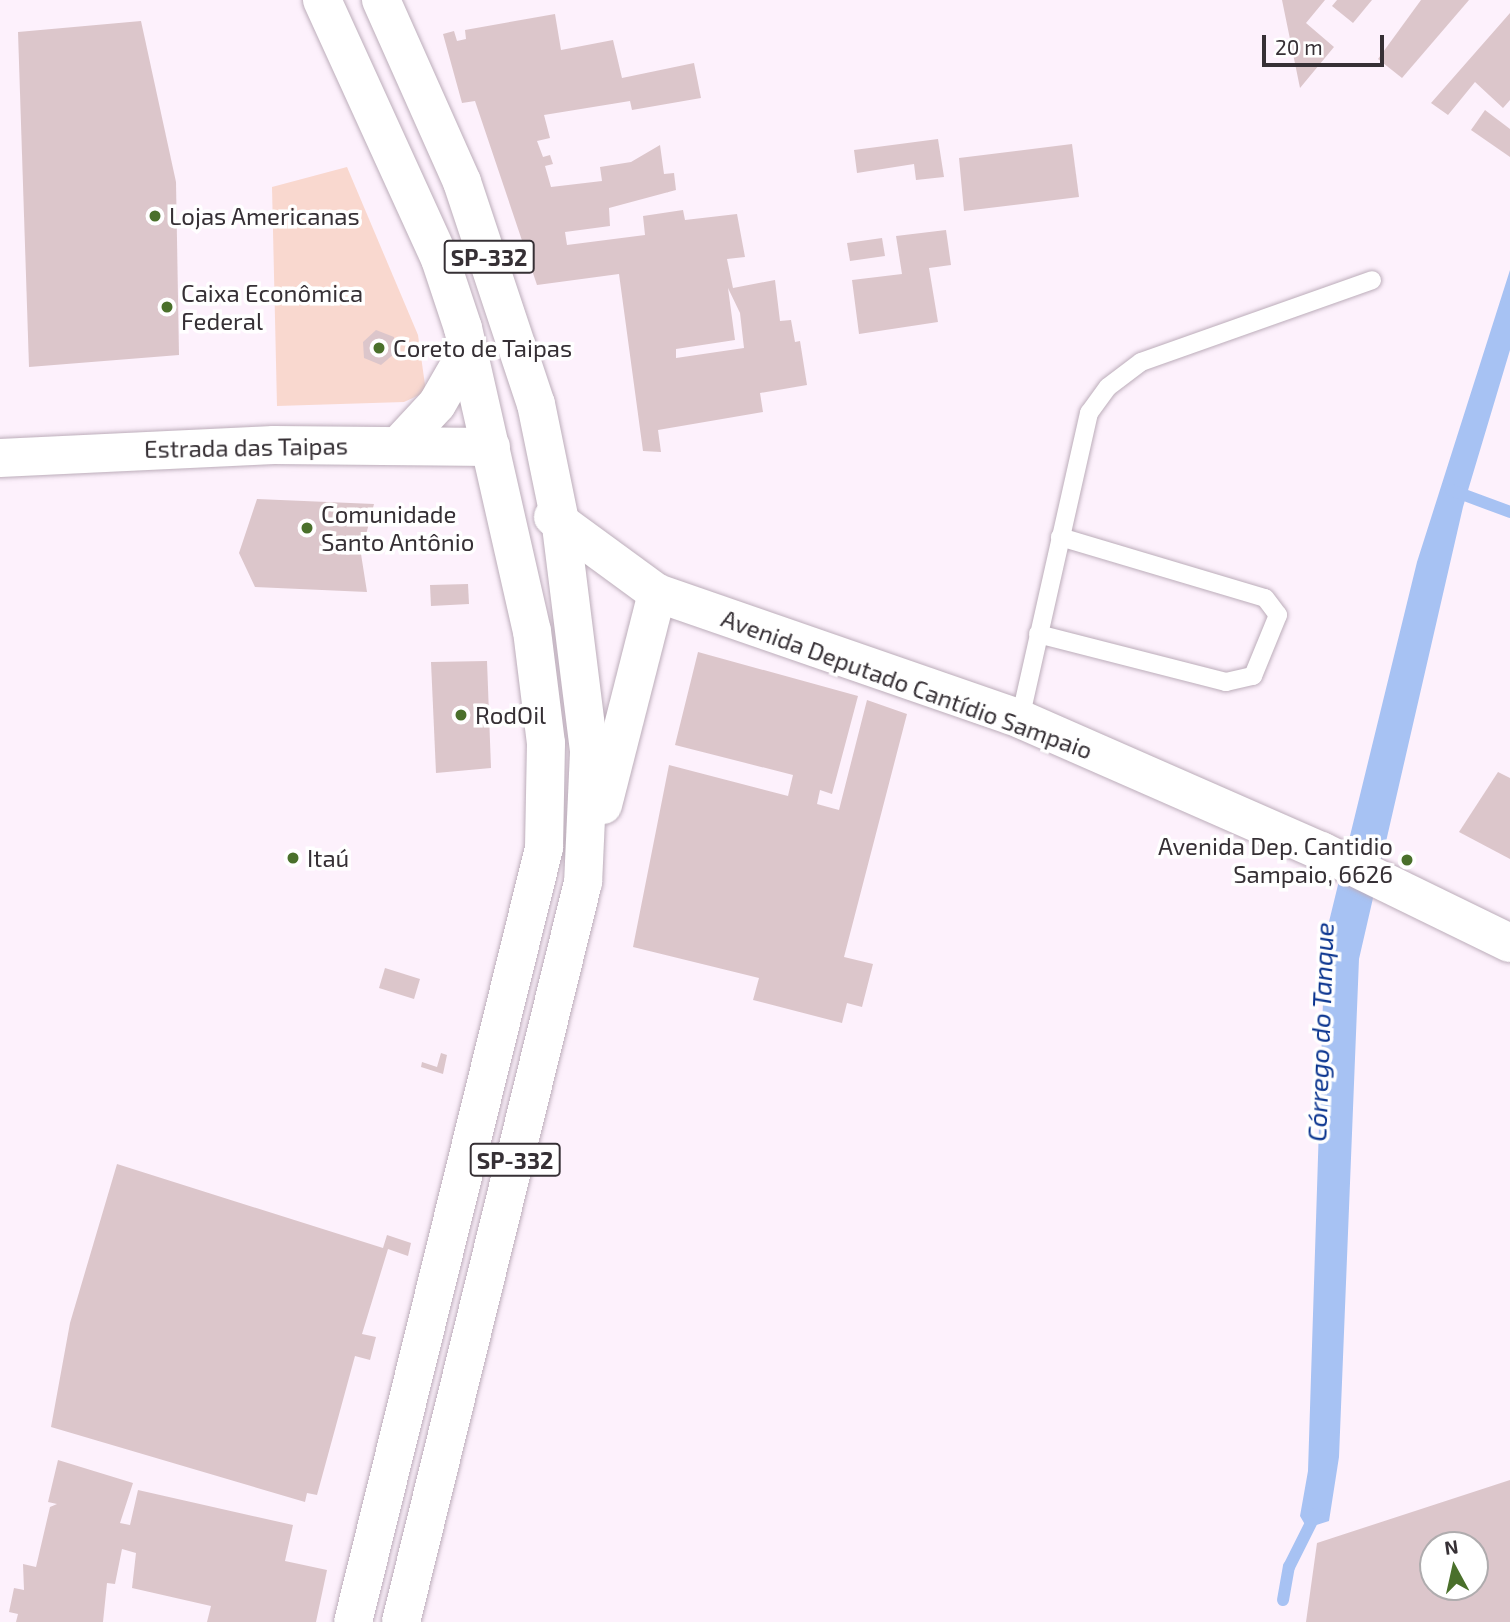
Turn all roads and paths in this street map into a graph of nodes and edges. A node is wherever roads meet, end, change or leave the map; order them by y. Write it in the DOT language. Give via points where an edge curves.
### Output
graph roads {
  1 [pos="322,0"];
  2 [pos="381,0"];
  3 [pos="1372,280"];
  4 [pos="468,350"];
  5 [pos="398,446"];
  6 [pos="491,447"];
  7 [pos="0,458"];
  8 [pos="561,526"];
  9 [pos="1060,537"];
  10 [pos="657,593"];
  11 [pos="1038,634"];
  12 [pos="1020,719"];
  13 [pos="583,882"];
  14 [pos="1510,943"];
  15 [pos="353,1622"];
  16 [pos="401,1622"];
  1 -- 4 [label="main road, SP-332" via="440,259"];
  2 -- 8 [label="main road, SP-332" via="462,182 513,327"];
  3 -- 9 [label="lane" via="1142,362 1108,387 1089,413"];
  4 -- 5 [label="main road" via="437,404"];
  4 -- 6 [label="main road, SP-332"];
  5 -- 6 [label="main road, Estrada das Taipas"];
  5 -- 7 [label="main road, Estrada das Taipas"];
  6 -- 8 [label="main road, Avenida Deputado Cantídio Sampaio"];
  6 -- 15 [label="main road, SP-332" via="534,642 546,743 544,848"];
  8 -- 10 [label="main road, Avenida Deputado Cantídio Sampaio"];
  8 -- 13 [label="main road, SP-332" via="589,752"];
  9 -- 11 [label="lane"];
  9 -- 11 [label="lane" via="1265,598 1278,615 1253,676 1226,682"];
  10 -- 12 [label="main road, Avenida Deputado Cantídio Sampaio"];
  10 -- 13 [label="main road"];
  11 -- 12 [label="lane"];
  12 -- 14 [label="main road, Avenida Deputado Cantídio Sampaio" via="1321,851"];
  13 -- 16 [label="main road, SP-332"];
}
